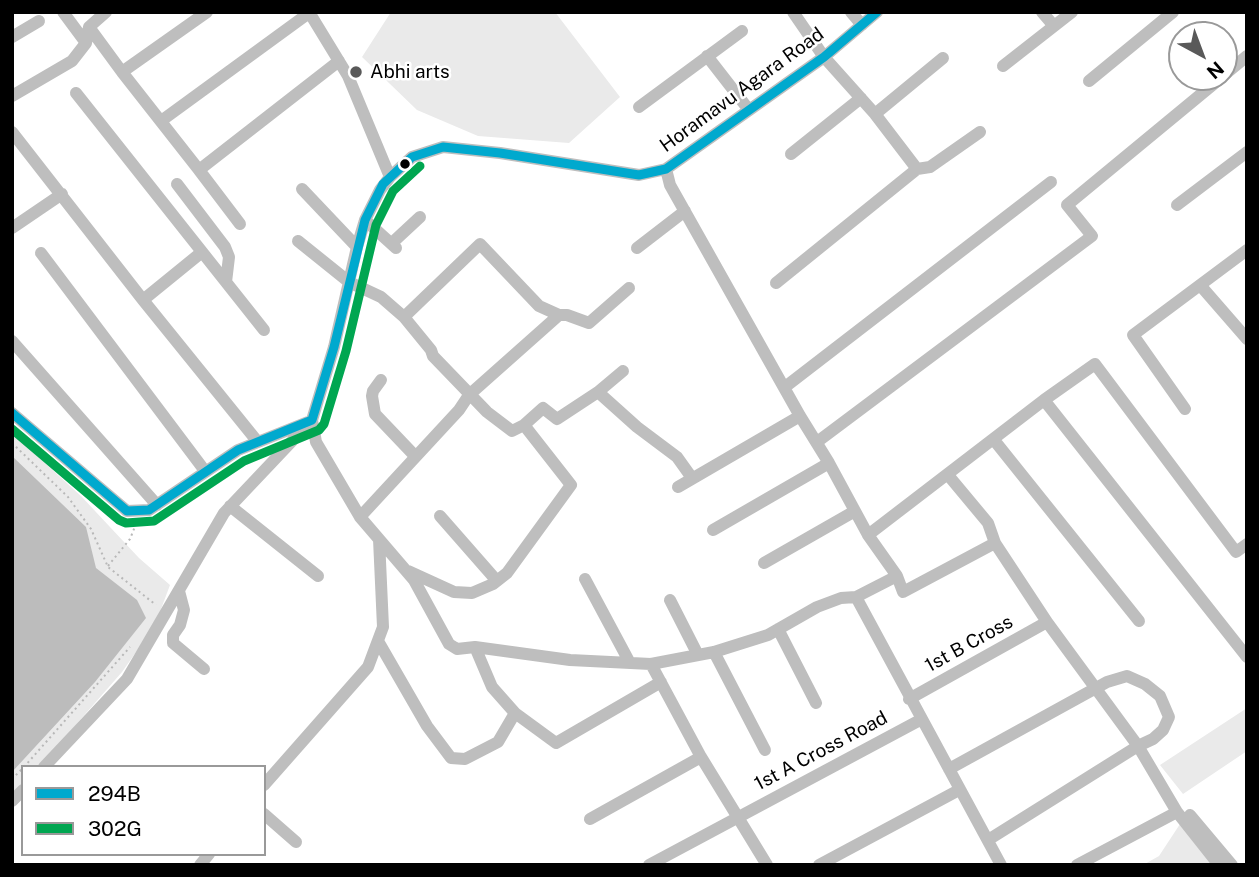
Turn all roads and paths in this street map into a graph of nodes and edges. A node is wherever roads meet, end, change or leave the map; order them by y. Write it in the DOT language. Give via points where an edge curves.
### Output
graph roads {
  1 [pos="63,12"];
  2 [pos="106,12"];
  3 [pos="206,12"];
  4 [pos="793,12"];
  5 [pos="851,12"];
  6 [pos="877,12"];
  7 [pos="1042,12"];
  8 [pos="1072,12"];
  9 [pos="1173,12"];
  10 [pos="309,13"];
  11 [pos="39,21"];
  12 [pos="862,25"];
  13 [pos="1054,26"];
  14 [pos="89,27"];
  15 [pos="742,30"];
  16 [pos="12,37"];
  17 [pos="86,43"];
  18 [pos="707,56"];
  19 [pos="824,57"];
  20 [pos="943,58"];
  21 [pos="339,61"];
  22 [pos="1003,66"];
  23 [pos="122,72"];
  24 [pos="1089,81"];
  25 [pos="1205,91"];
  26 [pos="76,93"];
  27 [pos="12,96"];
  28 [pos="861,98"];
  29 [pos="639,107"];
  30 [pos="749,110"];
  31 [pos="875,114"];
  32 [pos="161,121"];
  33 [pos="12,132"];
  34 [pos="979,132"];
  35 [pos="17,150"];
  36 [pos="1247,152"];
  37 [pos="791,154"];
  38 [pos="666,169"];
  39 [pos="917,169"];
  40 [pos="200,170"];
  41 [pos="390,177"];
  42 [pos="1051,182"];
  43 [pos="177,184"];
  44 [pos="302,189"];
  45 [pos="62,194"];
  46 [pos="1177,205"];
  47 [pos="685,211"];
  48 [pos="419,217"];
  49 [pos="365,220"];
  50 [pos="240,224"];
  51 [pos="12,228"];
  52 [pos="298,241"];
  53 [pos="357,247"];
  54 [pos="637,247"];
  55 [pos="1247,250"];
  56 [pos="202,252"];
  57 [pos="41,253"];
  58 [pos="226,282"];
  59 [pos="349,282"];
  60 [pos="776,283"];
  61 [pos="1200,285"];
  62 [pos="629,288"];
  63 [pos="143,300"];
  64 [pos="559,315"];
  65 [pos="404,317"];
  66 [pos="264,330"];
  67 [pos="1247,339"];
  68 [pos="12,341"];
  69 [pos="623,371"];
  70 [pos="381,380"];
  71 [pos="785,387"];
  72 [pos="598,392"];
  73 [pos="469,395"];
  74 [pos="1044,400"];
  75 [pos="1185,409"];
  76 [pos="12,413"];
  77 [pos="800,416"];
  78 [pos="312,420"];
  79 [pos="524,425"];
  80 [pos="994,440"];
  81 [pos="257,441"];
  82 [pos="817,442"];
  83 [pos="12,443"];
  84 [pos="415,457"];
  85 [pos="830,463"];
  86 [pos="205,471"];
  87 [pos="948,475"];
  88 [pos="692,478"];
  89 [pos="678,486"];
  90 [pos="157,505"];
  91 [pos="230,506"];
  92 [pos="142,510"];
  93 [pos="855,511"];
  94 [pos="440,516"];
  95 [pos="360,517"];
  96 [pos="713,530"];
  97 [pos="868,535"];
  98 [pos="379,539"];
  99 [pos="995,543"];
  100 [pos="1247,544"];
  101 [pos="764,563"];
  102 [pos="108,567"];
  103 [pos="405,569"];
  104 [pos="318,576"];
  105 [pos="897,576"];
  106 [pos="584,579"];
  107 [pos="497,581"];
  108 [pos="179,591"];
  109 [pos="856,597"];
  110 [pos="670,600"];
  111 [pos="154,613"];
  112 [pos="1139,621"];
  113 [pos="1047,622"];
  114 [pos="778,629"];
  115 [pos="378,642"];
  116 [pos="134,643"];
  117 [pos="475,647"];
  118 [pos="714,652"];
  119 [pos="698,655"];
  120 [pos="1247,657"];
  121 [pos="630,663"];
  122 [pos="651,664"];
  123 [pos="204,669"];
  124 [pos="661,682"];
  125 [pos="1095,688"];
  126 [pos="909,699"];
  127 [pos="816,703"];
  128 [pos="515,713"];
  129 [pos="922,719"];
  130 [pos="1138,746"];
  131 [pos="765,750"];
  132 [pos="701,757"];
  133 [pos="25,765"];
  134 [pos="46,765"];
  135 [pos="949,769"];
  136 [pos="266,783"];
  137 [pos="959,790"];
  138 [pos="1164,791"];
  139 [pos="1177,812"];
  140 [pos="266,816"];
  141 [pos="737,816"];
  142 [pos="590,819"];
  143 [pos="988,840"];
  144 [pos="296,842"];
  145 [pos="649,865"];
  146 [pos="767,865"];
  147 [pos="819,865"];
  148 [pos="1001,865"];
  149 [pos="1077,865"];
  150 [pos="1219,865"];
  151 [pos="1232,865"];
  1 -- 17 [label="street"];
  2 -- 14 [label="street"];
  3 -- 23 [label="street"];
  4 -- 19 [label="street"];
  5 -- 12 [label="street"];
  6 -- 12 [label="street, Horamavu Agara Road"];
  7 -- 13 [label="street"];
  8 -- 13 [label="street"];
  9 -- 24 [label="street"];
  10 -- 21 [label="street"];
  10 -- 32 [label="street"];
  11 -- 16 [label="street"];
  12 -- 19 [label="street, Horamavu Agara Road"];
  13 -- 22 [label="street"];
  14 -- 17 [label="street"];
  14 -- 23 [label="street"];
  15 -- 18 [label="street"];
  17 -- 27 [label="street" via="72,61"];
  18 -- 29 [label="street"];
  18 -- 30 [label="street"];
  19 -- 28 [label="street"];
  19 -- 30 [label="street, Horamavu Agara Road"];
  20 -- 31 [label="street"];
  21 -- 40 [label="street"];
  21 -- 41 [label="street"];
  23 -- 32 [label="street"];
  25 -- 82 [label="street" via="1067,205 1091,236"];
  26 -- 56 [label="street"];
  28 -- 31 [label="street"];
  28 -- 37 [label="street"];
  30 -- 38 [label="street, Horamavu Agara Road"];
  31 -- 39 [label="street"];
  32 -- 40 [label="street"];
  33 -- 35 [label="street"];
  34 -- 39 [label="street" via="930,167"];
  35 -- 45 [label="street"];
  36 -- 46 [label="street"];
  38 -- 41 [label="street, Horamavu Agara Road" via="639,175 443,147 412,157"];
  38 -- 47 [label="street"];
  39 -- 60 [label="street"];
  40 -- 50 [label="street"];
  41 -- 49 [label="street"];
  42 -- 71 [label="street"];
  43 -- 58 [label="street" via="225,247 229,257"];
  44 -- 53 [label="street"];
  45 -- 51 [label="street"];
  45 -- 63 [label="street"];
  47 -- 54 [label="street"];
  47 -- 71 [label="street"];
  48 -- 49 [label="street" via="394,245"];
  49 -- 53 [label="street"];
  52 -- 59 [label="street"];
  53 -- 59 [label="street"];
  55 -- 61 [label="street"];
  56 -- 58 [label="street"];
  56 -- 63 [label="street"];
  57 -- 86 [label="street"];
  58 -- 66 [label="street"];
  59 -- 65 [label="street" via="381,297"];
  59 -- 78 [label="street"];
  61 -- 67 [label="street"];
  61 -- 75 [label="street" via="1133,335"];
  62 -- 64 [label="street" via="589,324"];
  63 -- 81 [label="street"];
  64 -- 65 [label="street" via="539,306 480,244"];
  64 -- 73 [label="street"];
  65 -- 73 [label="street"];
  68 -- 90 [label="street"];
  69 -- 72 [label="street"];
  70 -- 84 [label="street" via="372,396 376,414"];
  71 -- 77 [label="street"];
  72 -- 79 [label="street" via="557,419 543,408"];
  72 -- 88 [label="street" via="677,457"];
  73 -- 79 [label="street" via="512,431"];
  73 -- 84 [label="street"];
  74 -- 80 [label="street"];
  74 -- 100 [label="street" via="1095,364 1236,552"];
  74 -- 120 [label="street"];
  76 -- 92 [label="street" via="127,510"];
  77 -- 82 [label="street"];
  77 -- 88 [label="street"];
  78 -- 81 [label="street"];
  78 -- 91 [label="street"];
  78 -- 95 [label="street" via="316,442"];
  79 -- 107 [label="street" via="571,485"];
  80 -- 87 [label="street"];
  80 -- 112 [label="street"];
  81 -- 86 [label="street"];
  82 -- 85 [label="street"];
  83 -- 102 [label="path" via="68,497 91,529"];
  84 -- 95 [label="street"];
  85 -- 93 [label="street"];
  85 -- 96 [label="street"];
  86 -- 90 [label="street"];
  87 -- 97 [label="street"];
  87 -- 99 [label="street" via="988,523"];
  88 -- 89 [label="street"];
  90 -- 92 [label="street"];
  91 -- 104 [label="street"];
  91 -- 108 [label="street"];
  92 -- 102 [label="path" via="130,539"];
  93 -- 97 [label="street"];
  93 -- 101 [label="street"];
  94 -- 107 [label="street"];
  95 -- 98 [label="street"];
  97 -- 105 [label="street"];
  98 -- 103 [label="street"];
  98 -- 115 [label="street" via="383,627"];
  99 -- 105 [label="street" via="903,592"];
  99 -- 113 [label="street"];
  102 -- 111 [label="path" via="156,605"];
  103 -- 107 [label="street" via="454,592 472,593"];
  103 -- 117 [label="street" via="449,643 457,649"];
  105 -- 109 [label="street"];
  106 -- 121 [label="street"];
  108 -- 123 [label="street" via="184,610 173,643"];
  108 -- 134 [label="street" via="127,680"];
  109 -- 114 [label="street" via="817,607"];
  109 -- 126 [label="street"];
  110 -- 119 [label="street"];
  113 -- 125 [label="street"];
  113 -- 126 [label="street, 1st B Cross"];
  114 -- 118 [label="street"];
  114 -- 127 [label="street"];
  115 -- 128 [label="street" via="451,758 465,759 498,742"];
  115 -- 136 [label="street" via="369,667"];
  116 -- 133 [label="path"];
  117 -- 121 [label="street"];
  117 -- 128 [label="street" via="492,687"];
  118 -- 119 [label="street"];
  118 -- 131 [label="street"];
  119 -- 122 [label="street"];
  121 -- 122 [label="street"];
  122 -- 124 [label="street"];
  124 -- 128 [label="street" via="556,743"];
  124 -- 132 [label="street"];
  125 -- 130 [label="street"];
  125 -- 130 [label="street" via="1127,676 1160,696 1169,717 1163,730"];
  125 -- 135 [label="street"];
  126 -- 129 [label="street"];
  129 -- 135 [label="street"];
  129 -- 141 [label="street, 1st A Cross Road"];
  130 -- 138 [label="street"];
  130 -- 143 [label="street"];
  132 -- 141 [label="street"];
  132 -- 142 [label="street"];
  135 -- 137 [label="street"];
  137 -- 143 [label="street"];
  137 -- 147 [label="street"];
  138 -- 139 [label="street"];
  138 -- 151 [label="street"];
  139 -- 149 [label="street"];
  139 -- 150 [label="street"];
  140 -- 144 [label="street"];
  141 -- 145 [label="street, 1st A Cross Road"];
  141 -- 146 [label="street"];
  143 -- 148 [label="street"];
}
